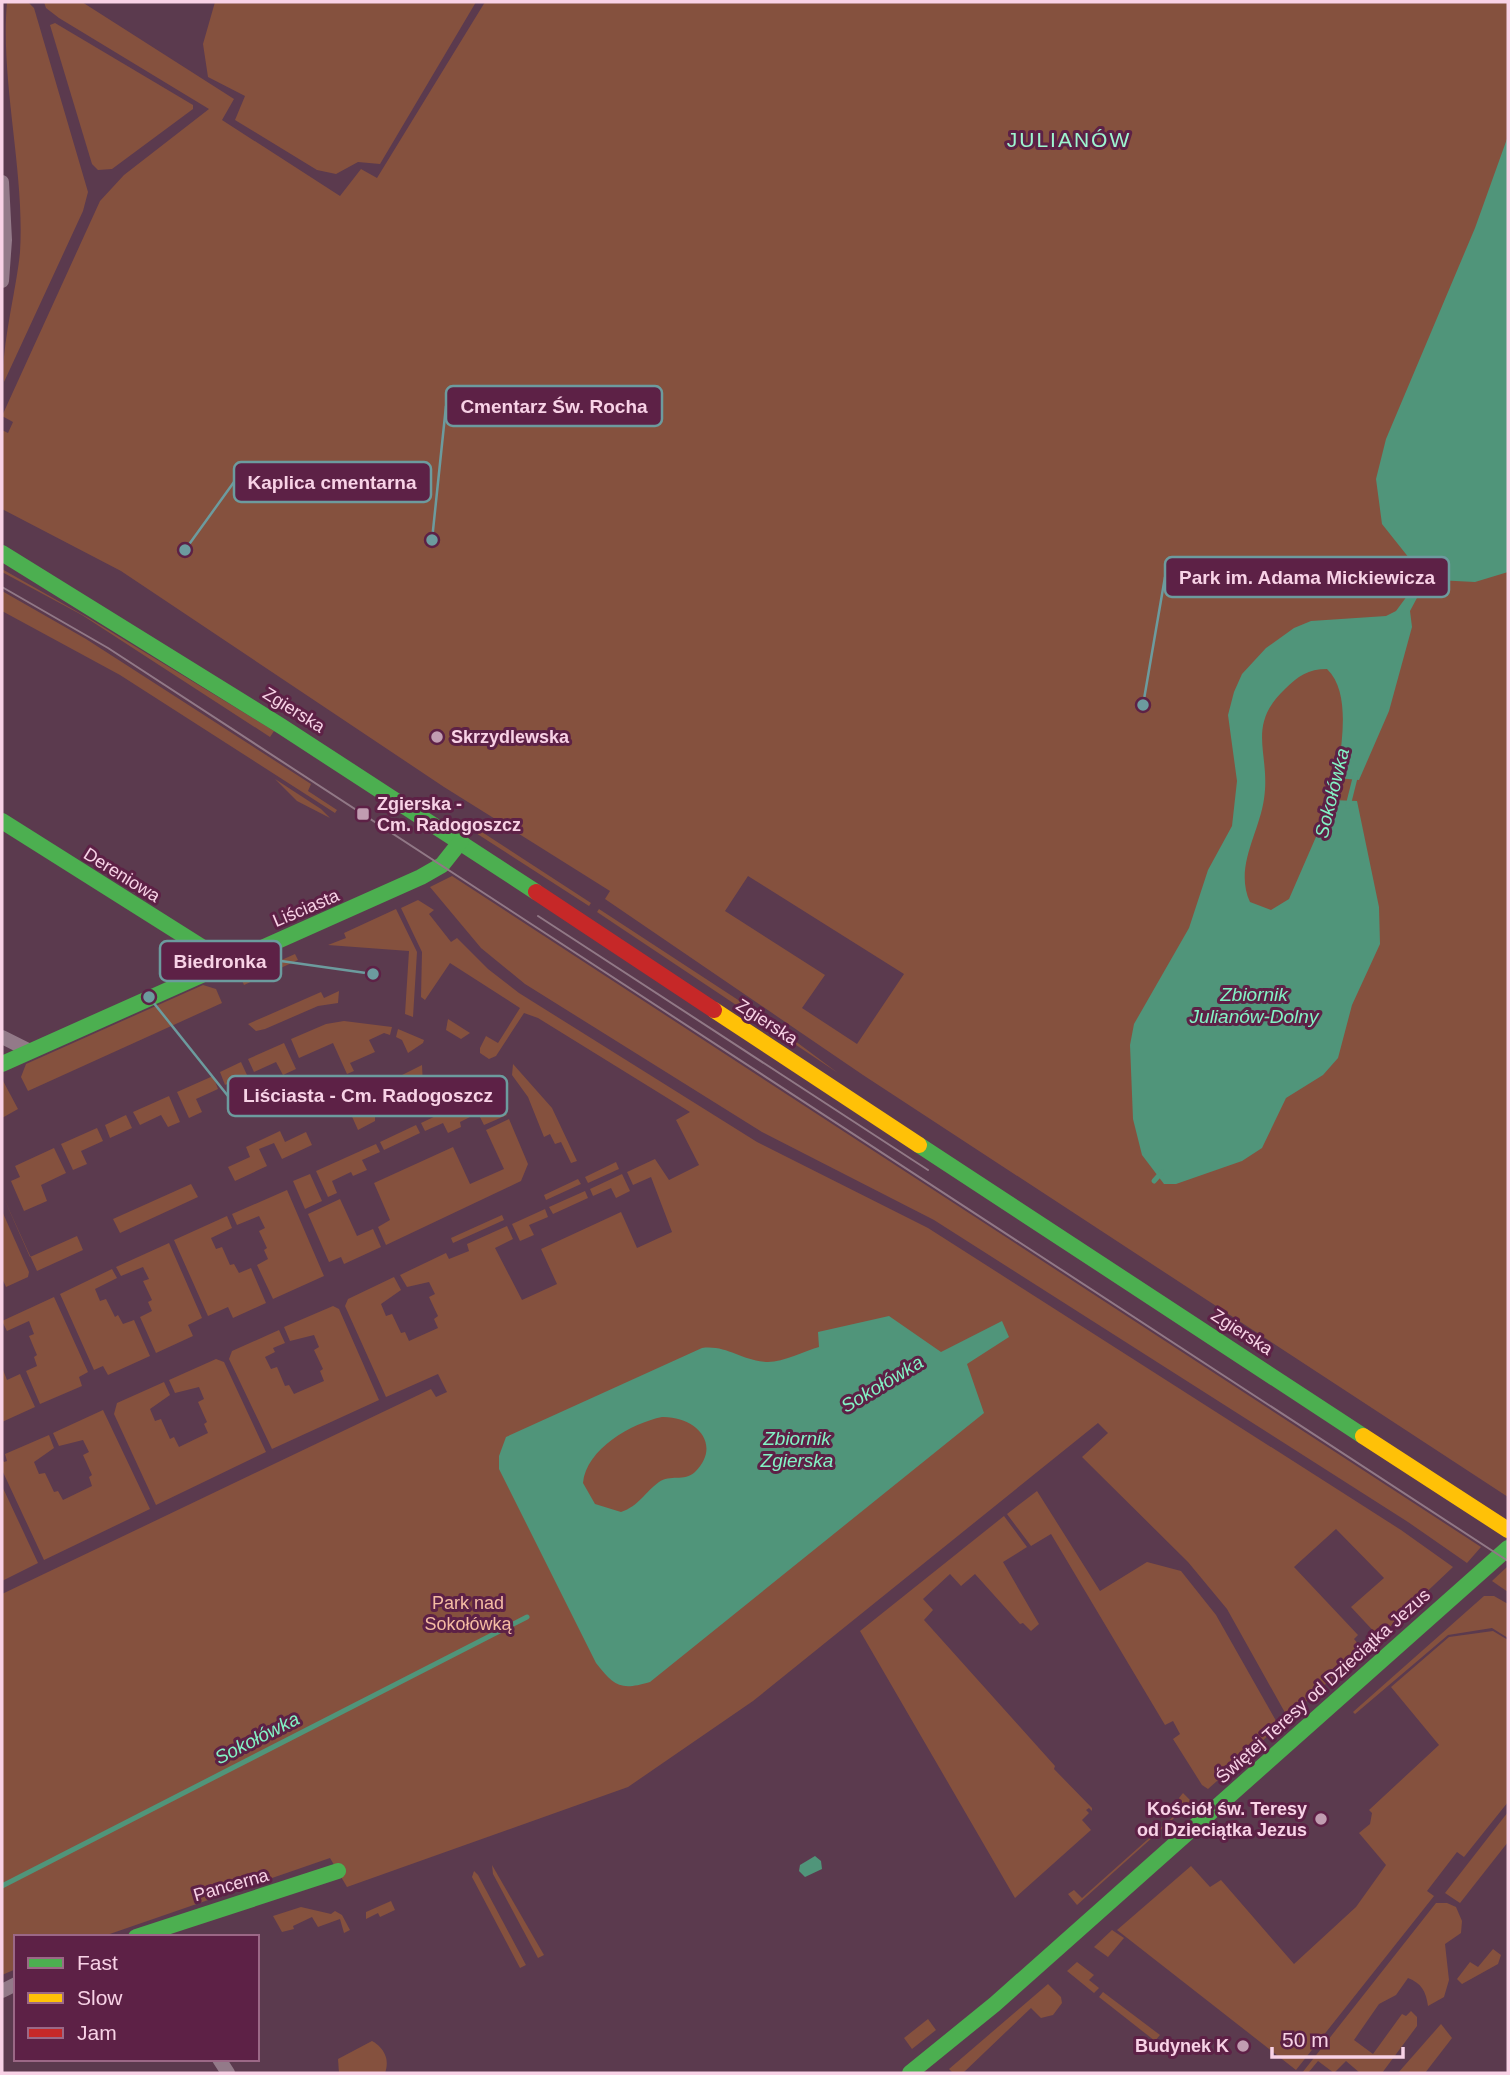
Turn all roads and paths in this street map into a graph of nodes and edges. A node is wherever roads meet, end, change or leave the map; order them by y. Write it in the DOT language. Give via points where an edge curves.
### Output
graph roads {
  1 [pos="2,182"];
  2 [pos="2,281"];
  3 [pos="2,553"];
  4 [pos="2,821"];
  5 [pos="461,841"];
  6 [pos="214,968"];
  7 [pos="2,1037"];
  8 [pos="30,1051"];
  9 [pos="2,1063"];
  10 [pos="1508,1530"];
  11 [pos="1508,1548"];
  12 [pos="338,1871"];
  13 [pos="154,1934"];
  14 [pos="910,2073"];
  1 -- 2 [label="street"];
  3 -- 5 [label="main road, Zgierska"];
  4 -- 6 [label="main road, Dereniowa" via="205,949"];
  5 -- 6 [label="main road, Liściasta" via="437,869"];
  5 -- 10 [label="main road, Zgierska"];
  6 -- 8 [label="main road, Liściasta"];
  7 -- 8 [label="street"];
  8 -- 9 [label="main road, Liściasta"];
  11 -- 14 [label="main road, Świętej Teresy od Dzieciątka Jezus" via="987,2011"];
  12 -- 13 [label="main road, Pancerna"];
}
